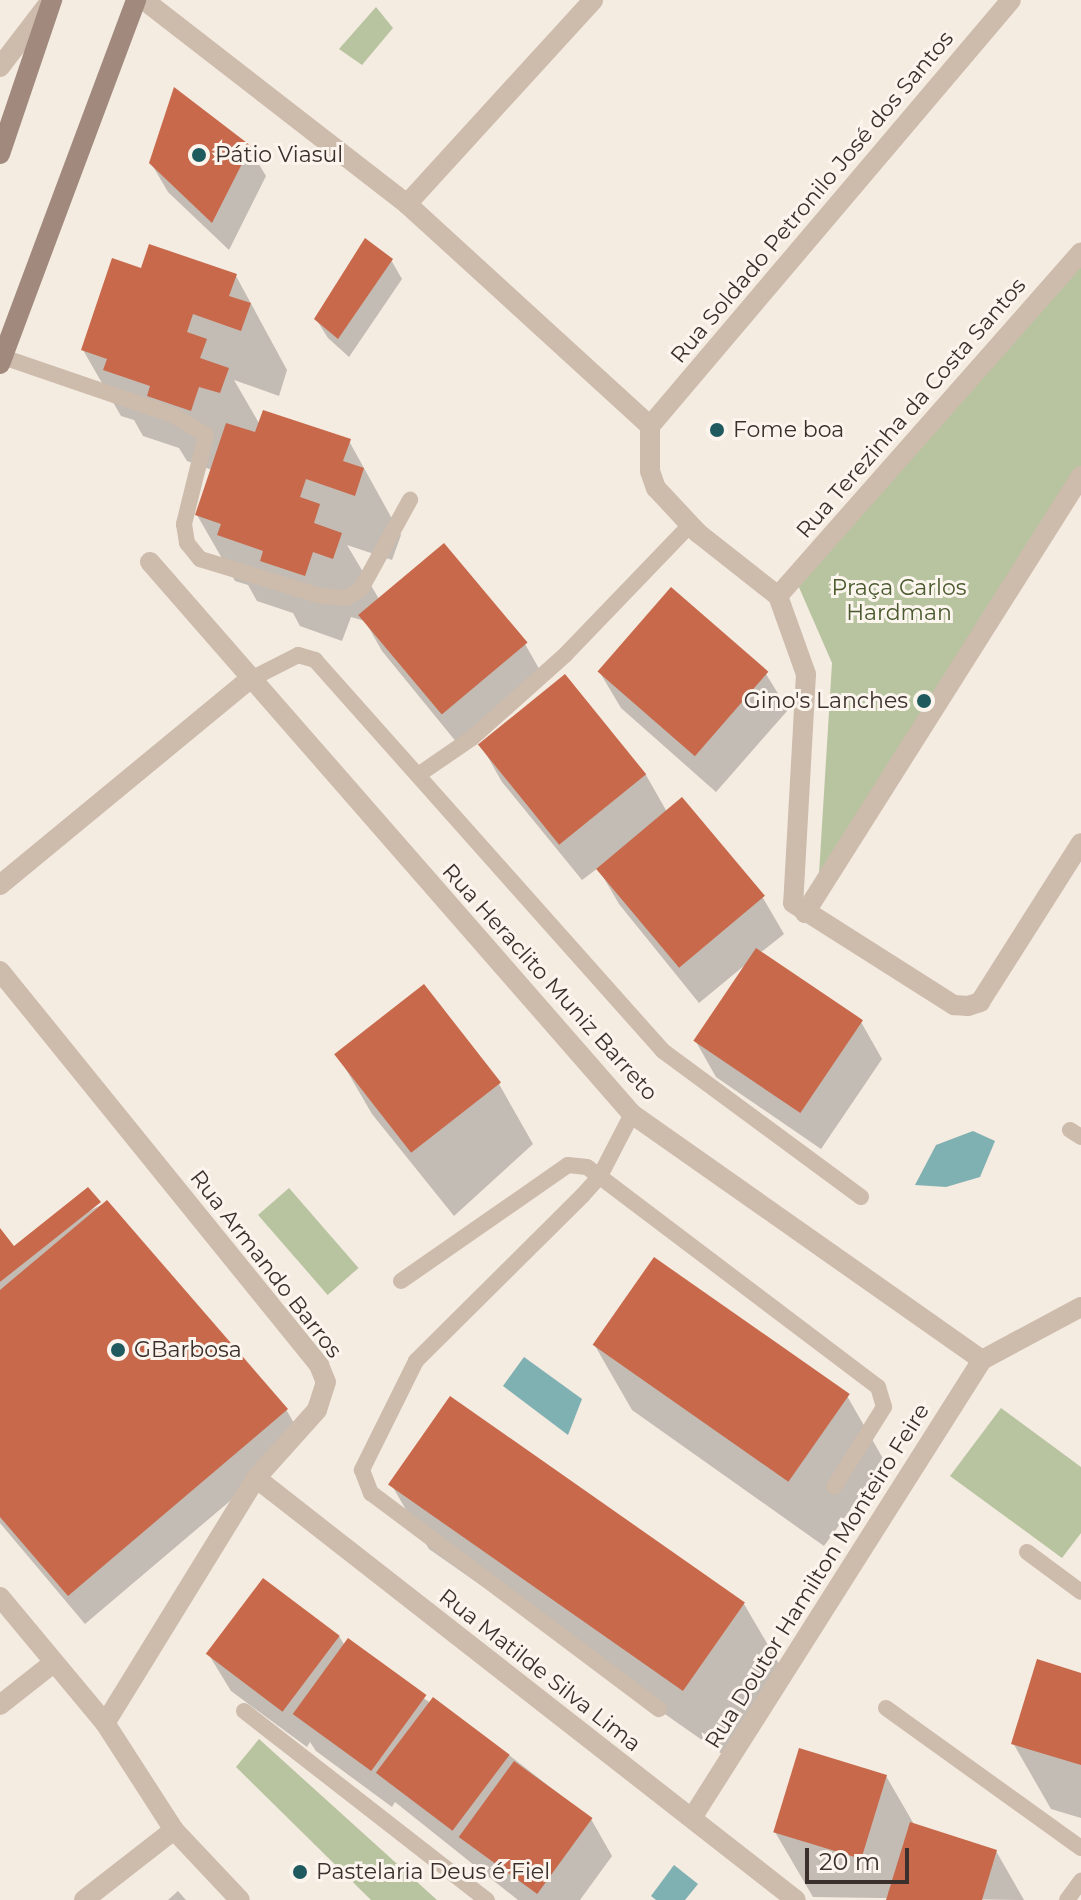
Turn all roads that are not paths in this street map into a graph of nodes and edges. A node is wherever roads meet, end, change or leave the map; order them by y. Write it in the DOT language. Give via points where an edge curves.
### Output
graph roads {
  1 [pos="52,0"];
  2 [pos="136,0"];
  3 [pos="144,0"];
  4 [pos="1011,0"];
  5 [pos="583,4"];
  6 [pos="0,67"];
  7 [pos="0,154"];
  8 [pos="407,204"];
  9 [pos="1081,252"];
  10 [pos="1,360"];
  11 [pos="650,426"];
  12 [pos="1081,476"];
  13 [pos="410,500"];
  14 [pos="690,525"];
  15 [pos="150,562"];
  16 [pos="778,596"];
  17 [pos="249,680"];
  18 [pos="421,773"];
  19 [pos="1081,843"];
  20 [pos="0,885"];
  21 [pos="805,913"];
  22 [pos="0,971"];
  23 [pos="632,1114"];
  24 [pos="600,1176"];
  25 [pos="861,1197"];
  26 [pos="401,1281"];
  27 [pos="1081,1307"];
  28 [pos="982,1360"];
  29 [pos="256,1478"];
  30 [pos="834,1487"];
  31 [pos="1027,1552"];
  32 [pos="1081,1592"];
  33 [pos="0,1597"];
  34 [pos="52,1664"];
  35 [pos="0,1705"];
  36 [pos="886,1708"];
  37 [pos="659,1709"];
  38 [pos="244,1711"];
  39 [pos="105,1723"];
  40 [pos="692,1818"];
  41 [pos="174,1830"];
  42 [pos="1081,1848"];
  43 [pos="1081,1881"];
  44 [pos="788,1898"];
  45 [pos="84,1900"];
  46 [pos="240,1900"];
  47 [pos="487,1900"];
  48 [pos="1067,1900"];
  1 -- 6 [label="street"];
  1 -- 7 [label="main road"];
  2 -- 10 [label="main road"];
  3 -- 8 [label="street"];
  4 -- 11 [label="street, Rua Soldado Petronilo José dos Santos"];
  5 -- 8 [label="street"];
  8 -- 11 [label="street"];
  9 -- 16 [label="street, Rua Terezinha da Costa Santos"];
  10 -- 13 [label="lane" via="175,416 206,435 184,524 187,543 200,559 321,596 347,598 361,589"];
  11 -- 14 [label="street" via="650,471 656,488"];
  12 -- 21 [label="street"];
  14 -- 16 [label="street"];
  14 -- 18 [label="lane" via="565,655 472,738"];
  15 -- 17 [label="street, Rua Heraclito Muniz Barreto"];
  16 -- 21 [label="street" via="806,674 790,888 793,903"];
  17 -- 18 [label="lane" via="284,660 310,657"];
  17 -- 20 [label="street"];
  17 -- 23 [label="street, Rua Heraclito Muniz Barreto"];
  18 -- 25 [label="lane" via="663,1051"];
  19 -- 21 [label="street" via="980,1002 954,1005"];
  22 -- 29 [label="street, Rua Armando Barros" via="319,1365 326,1382 317,1410"];
  23 -- 24 [label="lane"];
  23 -- 28 [label="street, Rua Heraclito Muniz Barreto"];
  24 -- 26 [label="lane" via="577,1163 568,1165"];
  24 -- 30 [label="lane" via="878,1387 884,1407"];
  24 -- 37 [label="lane" via="416,1361 362,1470 371,1493"];
  27 -- 28 [label="street"];
  28 -- 40 [label="street, Rua Doutor Hamilton Monteiro Feire"];
  29 -- 39 [label="street, Rua Armando Barros"];
  29 -- 40 [label="street, Rua Matilde Silva Lima"];
  31 -- 32 [label="lane"];
  33 -- 34 [label="street"];
  34 -- 35 [label="street"];
  34 -- 39 [label="street"];
  36 -- 42 [label="lane"];
  38 -- 47 [label="lane"];
  39 -- 41 [label="street"];
  40 -- 44 [label="street, Rua Matilde Silva Lima"];
  41 -- 45 [label="street"];
  41 -- 46 [label="street"];
  43 -- 48 [label="lane"];
}
